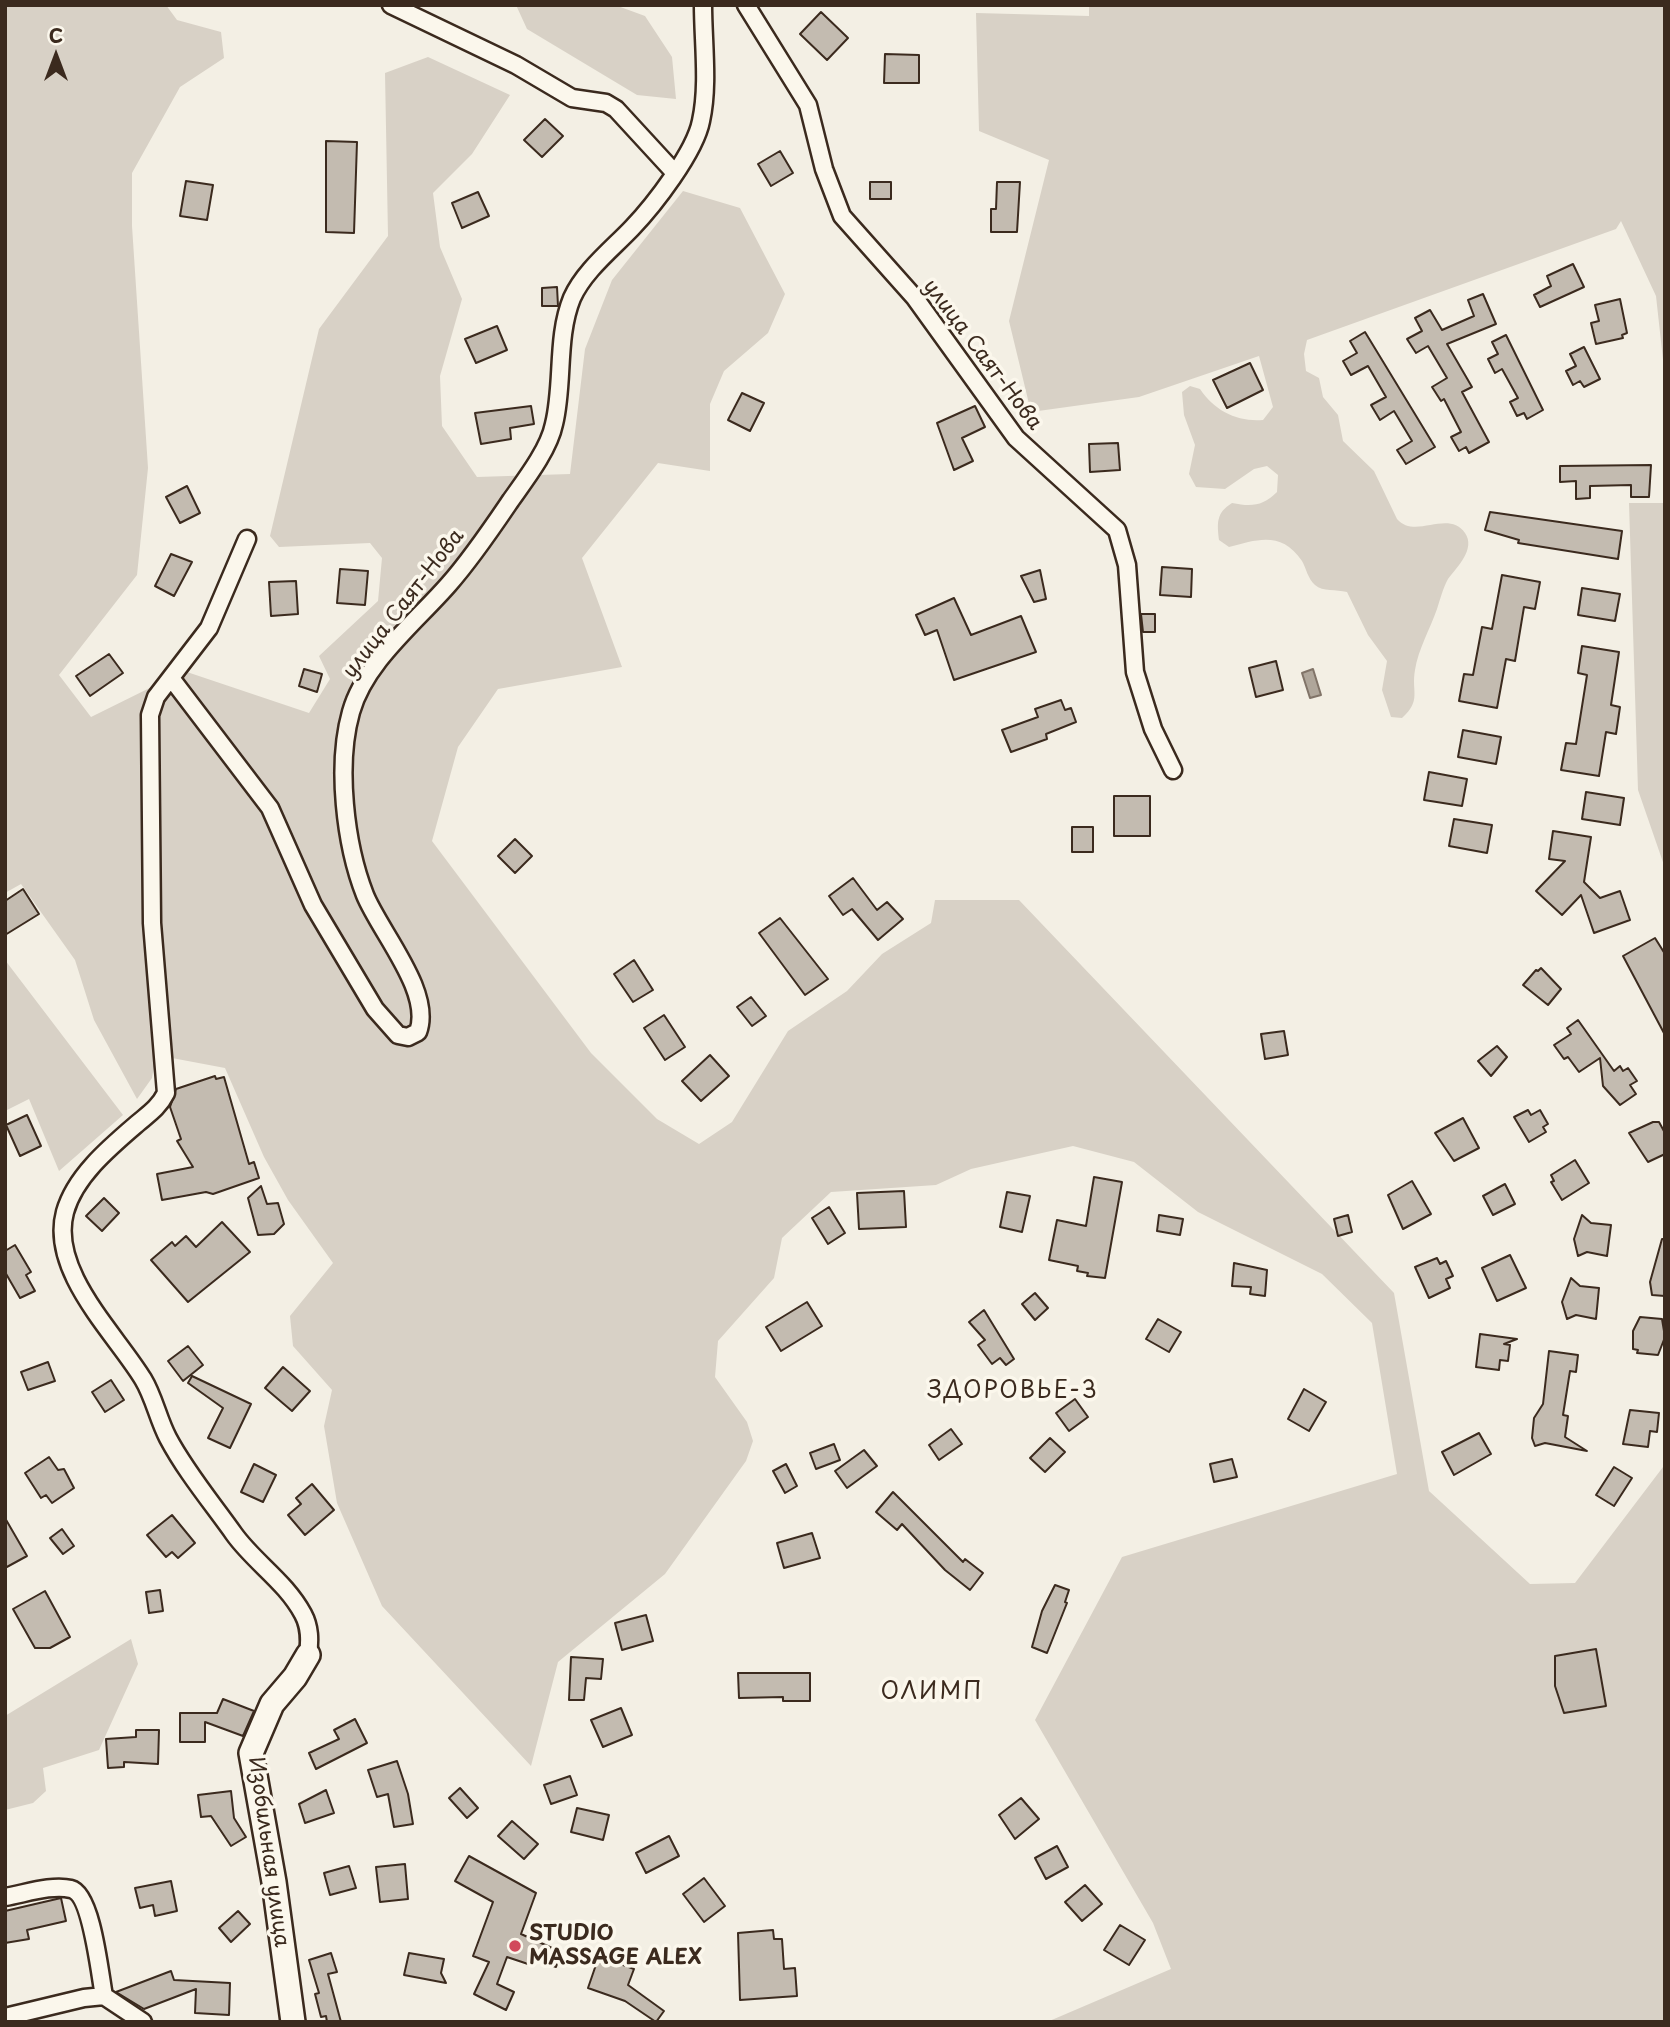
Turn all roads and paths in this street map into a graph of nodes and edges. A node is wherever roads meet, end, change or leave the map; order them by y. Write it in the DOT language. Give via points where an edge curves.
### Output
graph roads {
  1 [pos="391,5"];
  2 [pos="704,5"];
  3 [pos="746,5"];
  4 [pos="674,172"];
  5 [pos="247,539"];
  6 [pos="171,678"];
  7 [pos="1173,769"];
  8 [pos="308,1655"];
  9 [pos="5,1897"];
  10 [pos="104,1996"];
  11 [pos="5,2017"];
  12 [pos="143,2022"];
  13 [pos="293,2022"];
  1 -- 4 [label="street" via="572,97 606,103"];
  2 -- 4 [label="street, улица Саят-Нова" via="702,119 696,138"];
  3 -- 7 [label="street, улица Саят-Нова" via="807,105 842,216 915,298 1016,438 1117,530 1127,565 1135,672 1153,729"];
  4 -- 6 [label="street, улица Саят-Нова" via="572,297 554,429 538,456 452,581 389,651 353,706 344,765 350,848 366,896 418,999 422,1020 418,1032 398,1035 375,1009 313,905 270,808"];
  5 -- 6 [label="street" via="209,628"];
  6 -- 8 [label="street" via="156,697 150,715 154,960 166,1093 160,1105 105,1153 79,1183 65,1211 64,1252 75,1277 143,1379 172,1445 249,1554 299,1608 309,1629"];
  8 -- 13 [label="street, Изобильная улица" via="272,1704 251,1752"];
  9 -- 10 [label="street" via="67,1888 79,1894 85,1903"];
  10 -- 11 [label="street"];
  10 -- 12 [label="street"];
}
